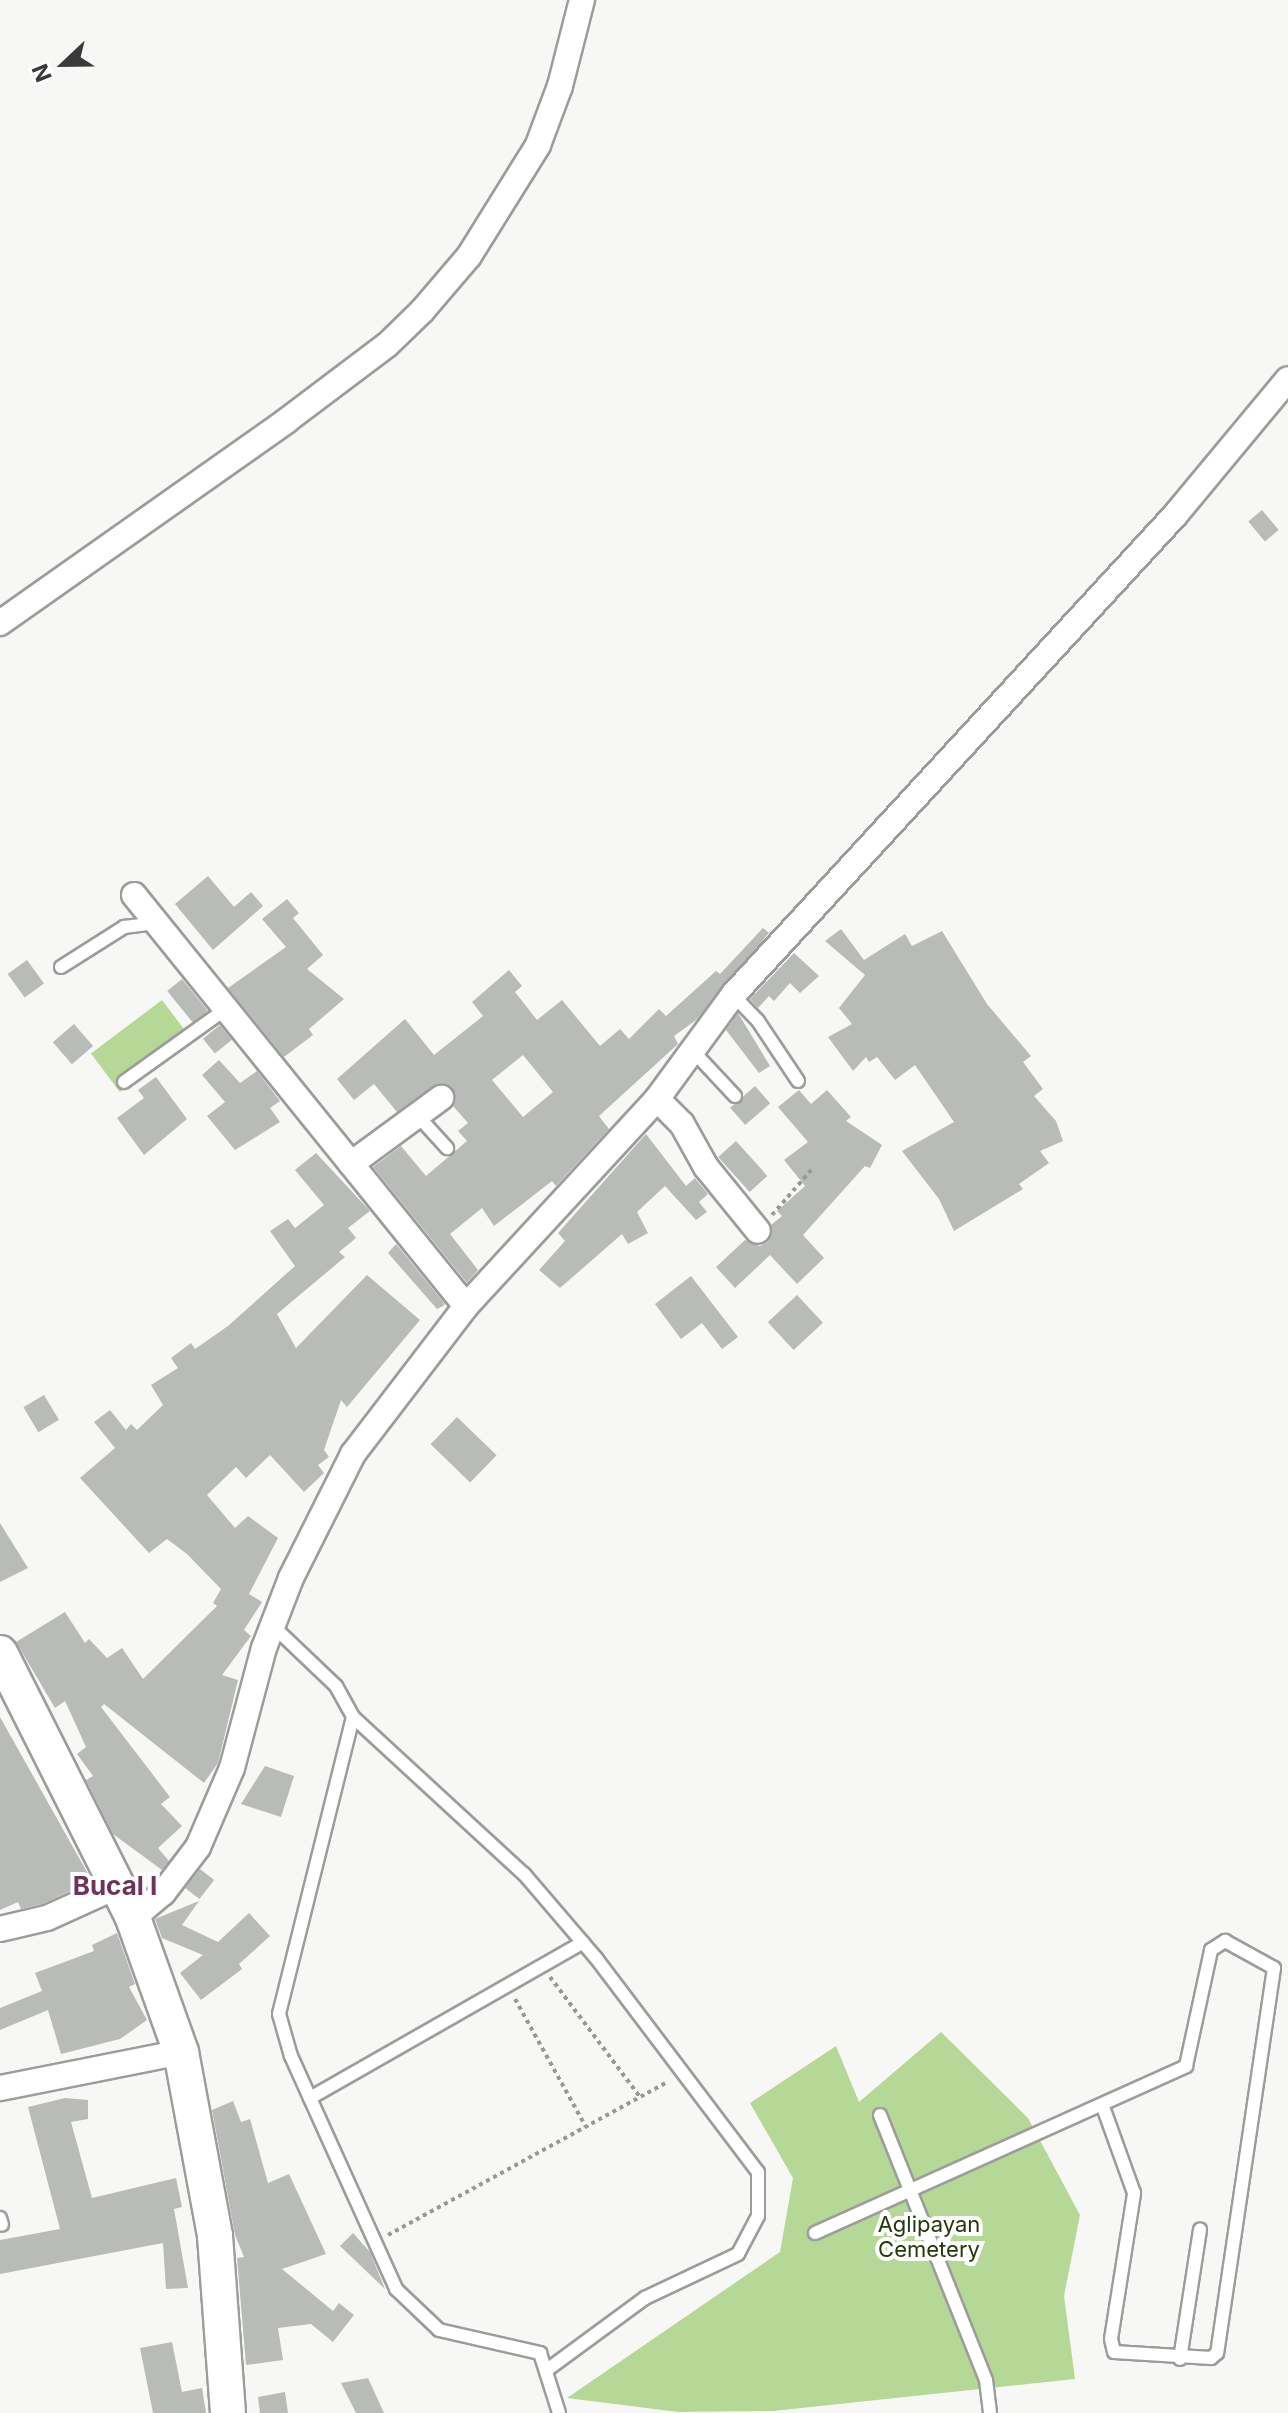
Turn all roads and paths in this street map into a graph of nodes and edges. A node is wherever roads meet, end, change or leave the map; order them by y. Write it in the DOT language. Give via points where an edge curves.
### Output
graph roads {
  1 [pos="582,0"];
  2 [pos="1288,379"];
  3 [pos="0,623"];
  4 [pos="134,895"];
  5 [pos="156,923"];
  6 [pos="61,967"];
  7 [pos="733,995"];
  8 [pos="226,1009"];
  9 [pos="692,1050"];
  10 [pos="798,1081"];
  11 [pos="124,1082"];
  12 [pos="735,1096"];
  13 [pos="441,1098"];
  14 [pos="657,1099"];
  15 [pos="417,1115"];
  16 [pos="447,1148"];
  17 [pos="351,1164"];
  18 [pos="813,1168"];
  19 [pos="758,1231"];
  20 [pos="466,1306"];
  21 [pos="273,1626"];
  22 [pos="0,1653"];
  23 [pos="353,1717"];
  24 [pos="118,1886"];
  25 [pos="133,1918"];
  26 [pos="0,1929"];
  27 [pos="583,1942"];
  28 [pos="541,1965"];
  29 [pos="507,1985"];
  30 [pos="181,2052"];
  31 [pos="685,2072"];
  32 [pos="0,2088"];
  33 [pos="640,2097"];
  34 [pos="310,2098"];
  35 [pos="1103,2107"];
  36 [pos="880,2115"];
  37 [pos="586,2127"];
  38 [pos="909,2187"];
  39 [pos="1200,2230"];
  40 [pos="815,2233"];
  41 [pos="375,2242"];
  42 [pos="1180,2359"];
  43 [pos="547,2370"];
  44 [pos="228,2413"];
  45 [pos="559,2413"];
  46 [pos="990,2413"];
  1 -- 3 [label="street" via="538,145 477,245 422,311 297,413"];
  2 -- 7 [label="street" via="1176,514"];
  4 -- 5 [label="street"];
  5 -- 6 [label="lane" via="124,927"];
  5 -- 8 [label="street"];
  7 -- 9 [label="street"];
  7 -- 10 [label="lane" via="758,1021"];
  8 -- 11 [label="lane"];
  8 -- 17 [label="street"];
  9 -- 12 [label="lane"];
  9 -- 14 [label="street"];
  13 -- 15 [label="street"];
  14 -- 19 [label="street" via="682,1124 706,1167"];
  14 -- 20 [label="street"];
  15 -- 16 [label="lane"];
  15 -- 17 [label="street"];
  17 -- 20 [label="street"];
  18 -- 19 [label="path"];
  20 -- 21 [label="street" via="353,1454"];
  21 -- 23 [label="lane" via="336,1686"];
  21 -- 25 [label="street" via="232,1768 198,1847 163,1893"];
  22 -- 24 [label="street"];
  23 -- 27 [label="lane" via="524,1874"];
  23 -- 34 [label="lane" via="279,2014"];
  24 -- 25 [label="street"];
  24 -- 26 [label="street" via="47,1918"];
  25 -- 30 [label="street"];
  27 -- 28 [label="lane"];
  27 -- 31 [label="lane"];
  28 -- 29 [label="lane"];
  28 -- 33 [label="path"];
  29 -- 34 [label="lane"];
  29 -- 37 [label="path"];
  30 -- 32 [label="street"];
  30 -- 44 [label="street" via="215,2236"];
  31 -- 33 [label="path"];
  31 -- 43 [label="lane" via="758,2172 758,2216 738,2254 645,2298"];
  33 -- 37 [label="path"];
  34 -- 41 [label="lane"];
  35 -- 38 [label="lane"];
  35 -- 42 [label="lane" via="1134,2193 1111,2339 1114,2352"];
  35 -- 42 [label="lane" via="1186,2066 1215,1944 1225,1941 1271,1963 1217,2353 1201,2360"];
  36 -- 38 [label="lane"];
  37 -- 41 [label="path"];
  38 -- 40 [label="lane"];
  38 -- 46 [label="lane" via="986,2380"];
  39 -- 42 [label="lane"];
  41 -- 43 [label="lane" via="396,2289 439,2330 540,2353"];
  43 -- 45 [label="lane"];
}
